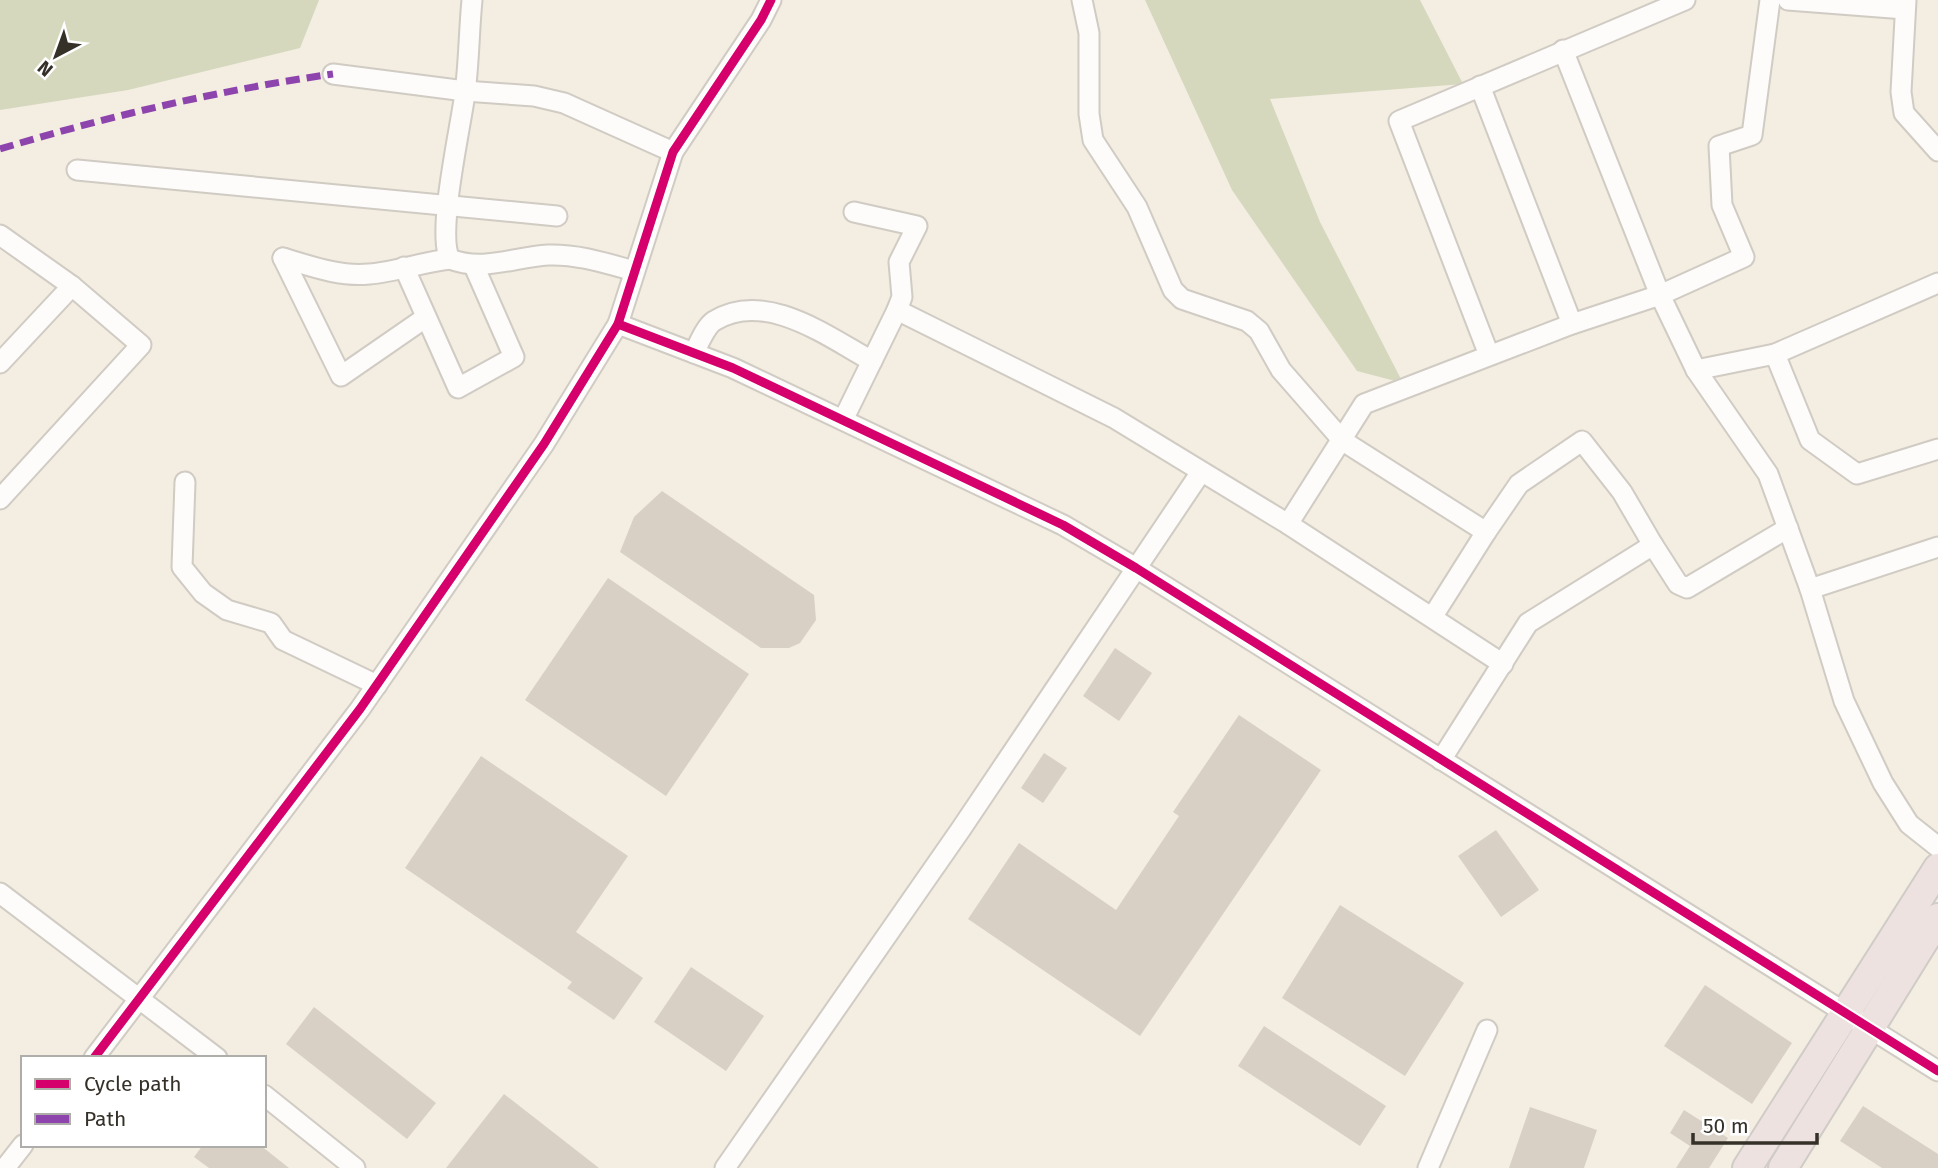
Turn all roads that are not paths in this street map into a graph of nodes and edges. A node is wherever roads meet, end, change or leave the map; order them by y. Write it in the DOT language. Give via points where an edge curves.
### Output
graph roads {
  1 [pos="472,0"];
  2 [pos="771,0"];
  3 [pos="1083,0"];
  4 [pos="1770,0"];
  5 [pos="1788,0"];
  6 [pos="1688,1"];
  7 [pos="1905,5"];
  8 [pos="1563,50"];
  9 [pos="333,74"];
  10 [pos="1480,86"];
  11 [pos="465,91"];
  12 [pos="1938,151"];
  13 [pos="673,152"];
  14 [pos="77,170"];
  15 [pos="448,203"];
  16 [pos="854,212"];
  17 [pos="557,216"];
  18 [pos="0,235"];
  19 [pos="450,259"];
  20 [pos="474,266"];
  21 [pos="404,267"];
  22 [pos="634,271"];
  23 [pos="1938,283"];
  24 [pos="72,286"];
  25 [pos="1660,295"];
  26 [pos="897,310"];
  27 [pos="425,318"];
  28 [pos="618,324"];
  29 [pos="1572,324"];
  30 [pos="694,353"];
  31 [pos="1775,354"];
  32 [pos="1489,355"];
  33 [pos="872,361"];
  34 [pos="0,363"];
  35 [pos="1696,370"];
  36 [pos="843,420"];
  37 [pos="1343,441"];
  38 [pos="1938,449"];
  39 [pos="1201,472"];
  40 [pos="185,482"];
  41 [pos="0,499"];
  42 [pos="1287,524"];
  43 [pos="1788,528"];
  44 [pos="1486,532"];
  45 [pos="1653,545"];
  46 [pos="1938,547"];
  47 [pos="1136,568"];
  48 [pos="1810,589"];
  49 [pos="1433,616"];
  50 [pos="1503,664"];
  51 [pos="377,685"];
  52 [pos="1441,760"];
  53 [pos="1938,847"];
  54 [pos="1938,868"];
  55 [pos="0,893"];
  56 [pos="1938,918"];
  57 [pos="142,998"];
  58 [pos="1844,1014"];
  59 [pos="1487,1030"];
  60 [pos="1871,1030"];
  61 [pos="96,1056"];
  62 [pos="214,1056"];
  63 [pos="1938,1071"];
  64 [pos="266,1098"];
  65 [pos="21,1147"];
  66 [pos="5,1168"];
  67 [pos="355,1168"];
  68 [pos="725,1168"];
  69 [pos="1428,1168"];
  70 [pos="1747,1168"];
  71 [pos="1783,1168"];
  1 -- 11 [label="street"];
  2 -- 13 [label="street"];
  3 -- 37 [label="street" via="1089,33 1093,140 1137,206 1173,290 1182,299 1247,321 1259,331 1281,370"];
  4 -- 25 [label="street" via="1752,135 1719,146 1722,205 1744,257"];
  5 -- 7 [label="street"];
  6 -- 8 [label="street"];
  7 -- 12 [label="street" via="1904,113"];
  8 -- 10 [label="street"];
  8 -- 25 [label="street"];
  9 -- 11 [label="street"];
  10 -- 29 [label="street"];
  10 -- 32 [label="street" via="1399,121"];
  11 -- 13 [label="street" via="564,103"];
  11 -- 15 [label="street"];
  13 -- 22 [label="street"];
  14 -- 15 [label="street"];
  15 -- 17 [label="street"];
  15 -- 19 [label="street" via="445,250"];
  16 -- 26 [label="street" via="917,226 899,262 902,297"];
  18 -- 24 [label="street"];
  19 -- 20 [label="street"];
  19 -- 21 [label="street"];
  20 -- 22 [label="street" via="547,255 581,256"];
  20 -- 27 [label="street" via="514,357 458,388"];
  21 -- 27 [label="street"];
  21 -- 27 [label="street" via="369,274 341,273 283,258 341,376"];
  22 -- 28 [label="street"];
  23 -- 31 [label="street"];
  24 -- 34 [label="street"];
  24 -- 41 [label="street" via="141,345"];
  25 -- 29 [label="street"];
  25 -- 35 [label="street"];
  26 -- 33 [label="street"];
  26 -- 39 [label="street" via="1114,418"];
  28 -- 30 [label="street"];
  28 -- 51 [label="street" via="491,524"];
  29 -- 32 [label="street"];
  30 -- 33 [label="street" via="712,321 740,311 788,316"];
  30 -- 36 [label="street"];
  31 -- 35 [label="street"];
  31 -- 38 [label="street" via="1810,440 1857,474"];
  32 -- 37 [label="street" via="1364,404"];
  33 -- 36 [label="street"];
  35 -- 43 [label="street" via="1768,474"];
  36 -- 47 [label="street" via="1063,525"];
  37 -- 42 [label="street"];
  37 -- 44 [label="street"];
  39 -- 42 [label="street"];
  39 -- 47 [label="street"];
  40 -- 51 [label="street" via="182,567 203,593 227,610 271,623 283,640"];
  42 -- 49 [label="street"];
  43 -- 45 [label="street" via="1686,588 1678,584"];
  43 -- 48 [label="street"];
  44 -- 45 [label="street" via="1519,484 1582,441 1622,492"];
  44 -- 49 [label="street"];
  45 -- 50 [label="street" via="1528,623"];
  46 -- 48 [label="street"];
  47 -- 52 [label="street"];
  47 -- 68 [label="street"];
  48 -- 53 [label="street" via="1844,701 1883,783 1909,824"];
  49 -- 50 [label="street"];
  50 -- 52 [label="street"];
  51 -- 57 [label="street"];
  52 -- 58 [label="street"];
  54 -- 58 [label="highway"];
  55 -- 57 [label="street"];
  56 -- 60 [label="highway"];
  57 -- 61 [label="street"];
  57 -- 62 [label="street"];
  58 -- 60 [label="street"];
  58 -- 70 [label="highway"];
  59 -- 69 [label="street"];
  60 -- 63 [label="street"];
  60 -- 71 [label="highway"];
  64 -- 67 [label="street"];
  65 -- 66 [label="street"];
}
